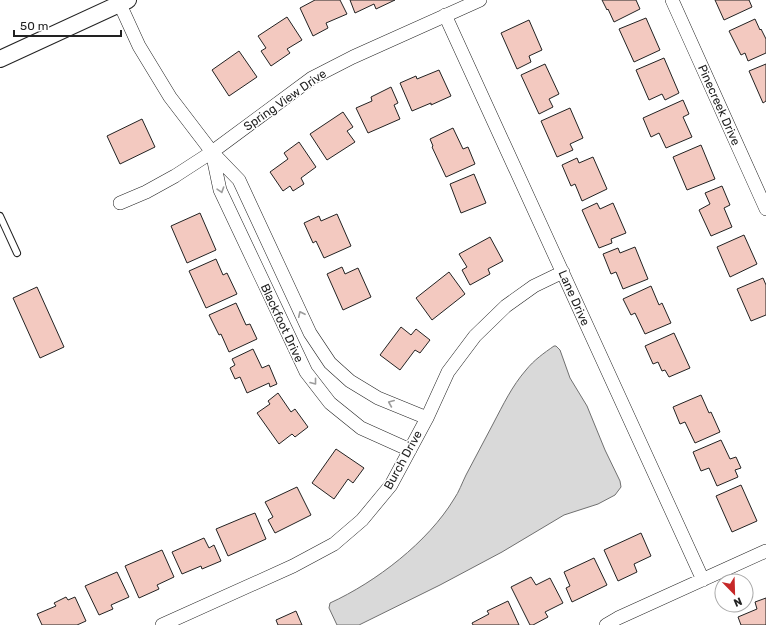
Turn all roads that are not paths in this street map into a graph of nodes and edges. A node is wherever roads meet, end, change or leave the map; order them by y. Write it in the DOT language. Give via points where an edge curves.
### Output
graph roads {
  1 [pos="480,0"];
  2 [pos="672,0"];
  3 [pos="122,1"];
  4 [pos="446,15"];
  5 [pos="0,59"];
  6 [pos="212,152"];
  7 [pos="120,203"];
  8 [pos="766,209"];
  9 [pos="0,216"];
  10 [pos="17,253"];
  11 [pos="563,272"];
  12 [pos="427,418"];
  13 [pos="410,450"];
  14 [pos="766,551"];
  15 [pos="703,580"];
  16 [pos="162,625"];
  17 [pos="606,625"];
  1 -- 4 [label="street, Spring View Drive"];
  2 -- 8 [label="street, Pinecreek Drive"];
  3 -- 5 [label="street"];
  3 -- 6 [label="street, Blackfoot Drive" via="139,46 170,97"];
  4 -- 6 [label="street, Spring View Drive" via="312,78"];
  4 -- 11 [label="street, Lane Drive"];
  6 -- 7 [label="street, Spring View Drive" via="175,176"];
  12 -- 6 [label="street, Blackfoot Drive, one-way" via="372,394 350,381 330,363 310,333 239,180"];
  6 -- 13 [label="street, Blackfoot Drive, one-way" via="220,190 306,372 330,403 360,428"];
  9 -- 10 [label="lane"];
  11 -- 12 [label="street, Burch Drive" via="534,286 506,306 475,336 448,372"];
  11 -- 15 [label="street, Lane Drive"];
  12 -- 13 [label="street, Burch Drive"];
  13 -- 16 [label="street, Burch Drive" via="391,485 362,520 334,544 293,566"];
  14 -- 15 [label="street"];
  15 -- 17 [label="street"];
}
